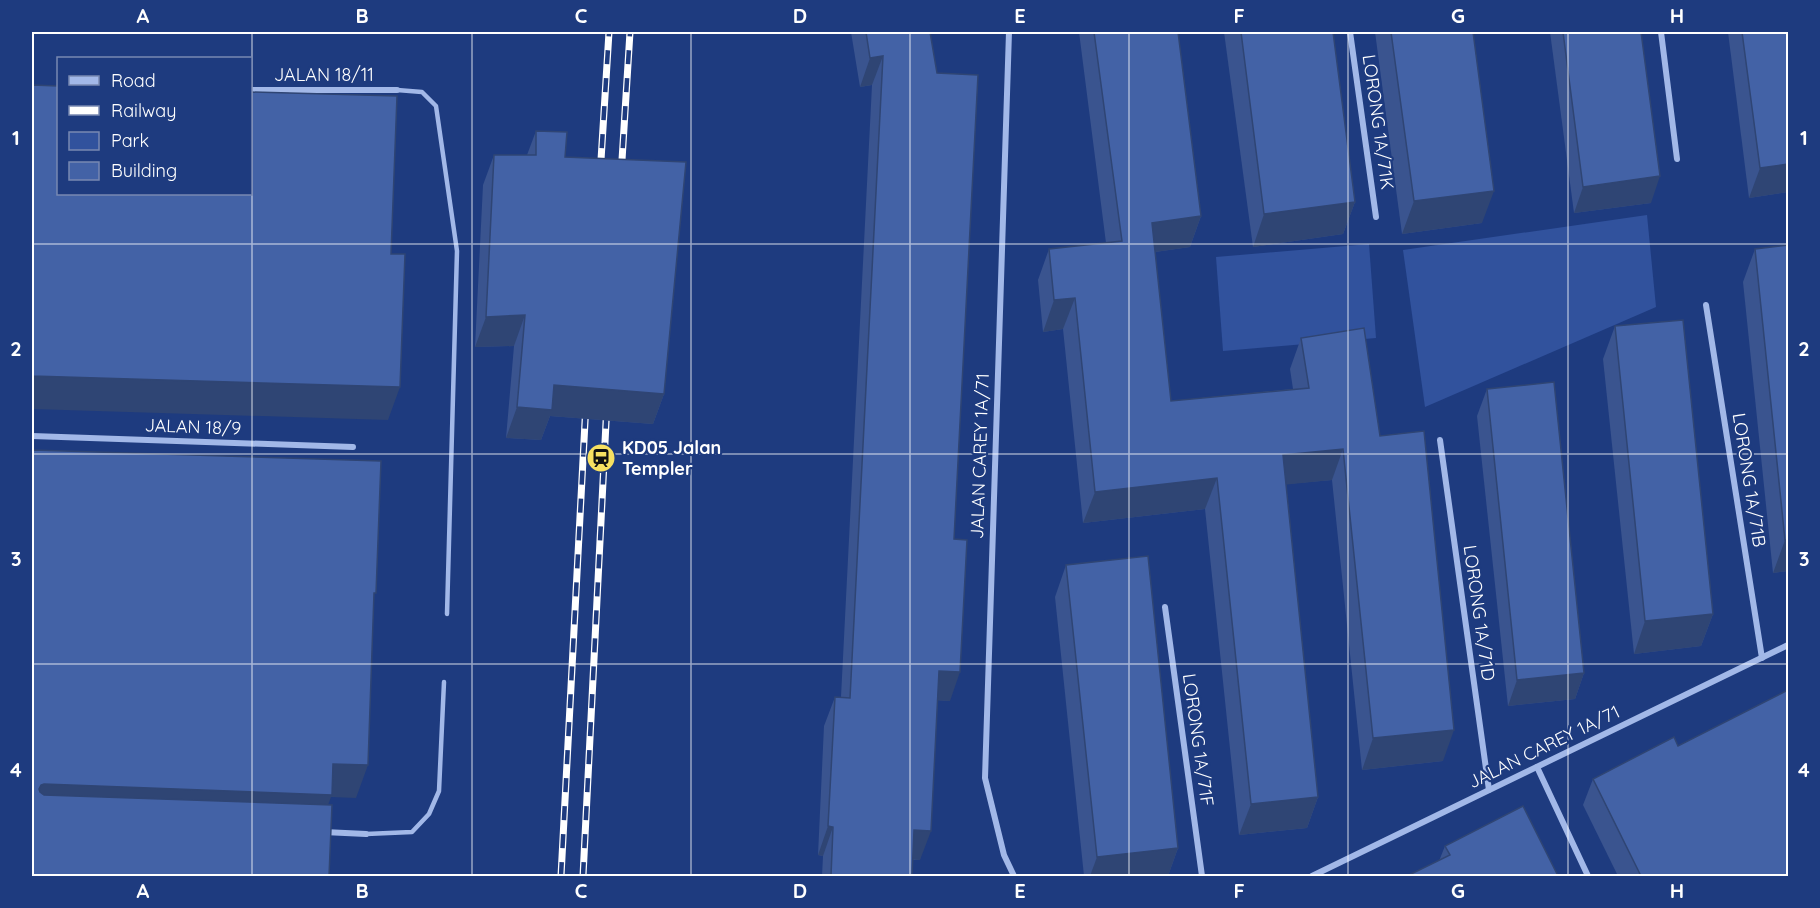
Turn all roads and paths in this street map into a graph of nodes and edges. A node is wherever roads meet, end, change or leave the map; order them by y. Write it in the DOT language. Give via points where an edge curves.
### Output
graph roads {
  1 [pos="1009,32"];
  2 [pos="1350,32"];
  3 [pos="1661,32"];
  4 [pos="252,90"];
  5 [pos="397,90"];
  6 [pos="1677,159"];
  7 [pos="1376,217"];
  8 [pos="1706,305"];
  9 [pos="32,436"];
  10 [pos="1440,440"];
  11 [pos="353,447"];
  12 [pos="1165,607"];
  13 [pos="447,614"];
  14 [pos="1788,645"];
  15 [pos="1762,658"];
  16 [pos="444,682"];
  17 [pos="1537,767"];
  18 [pos="1489,790"];
  19 [pos="318,832"];
  20 [pos="366,834"];
  21 [pos="1014,876"];
  22 [pos="1202,876"];
  23 [pos="1312,876"];
  24 [pos="1588,876"];
  1 -- 21 [label="street, JALAN CAREY 1A/71" via="985,778 1004,855"];
  2 -- 7 [label="street, LORONG 1A/71K"];
  3 -- 6 [label="street"];
  4 -- 5 [label="street, JALAN 18/11"];
  5 -- 13 [label="lane" via="422,92 436,106 457,250"];
  8 -- 15 [label="street, LORONG 1A/71B"];
  9 -- 11 [label="street, JALAN 18/9"];
  10 -- 18 [label="street, LORONG 1A/71D"];
  12 -- 22 [label="street, LORONG 1A/71F"];
  14 -- 15 [label="street, JALAN CAREY 1A/71"];
  15 -- 17 [label="street, JALAN CAREY 1A/71"];
  16 -- 20 [label="lane" via="439,790 429,814 412,832"];
  17 -- 18 [label="street, JALAN CAREY 1A/71"];
  17 -- 24 [label="street"];
  18 -- 23 [label="street, JALAN CAREY 1A/71"];
  19 -- 20 [label="street"];
}
